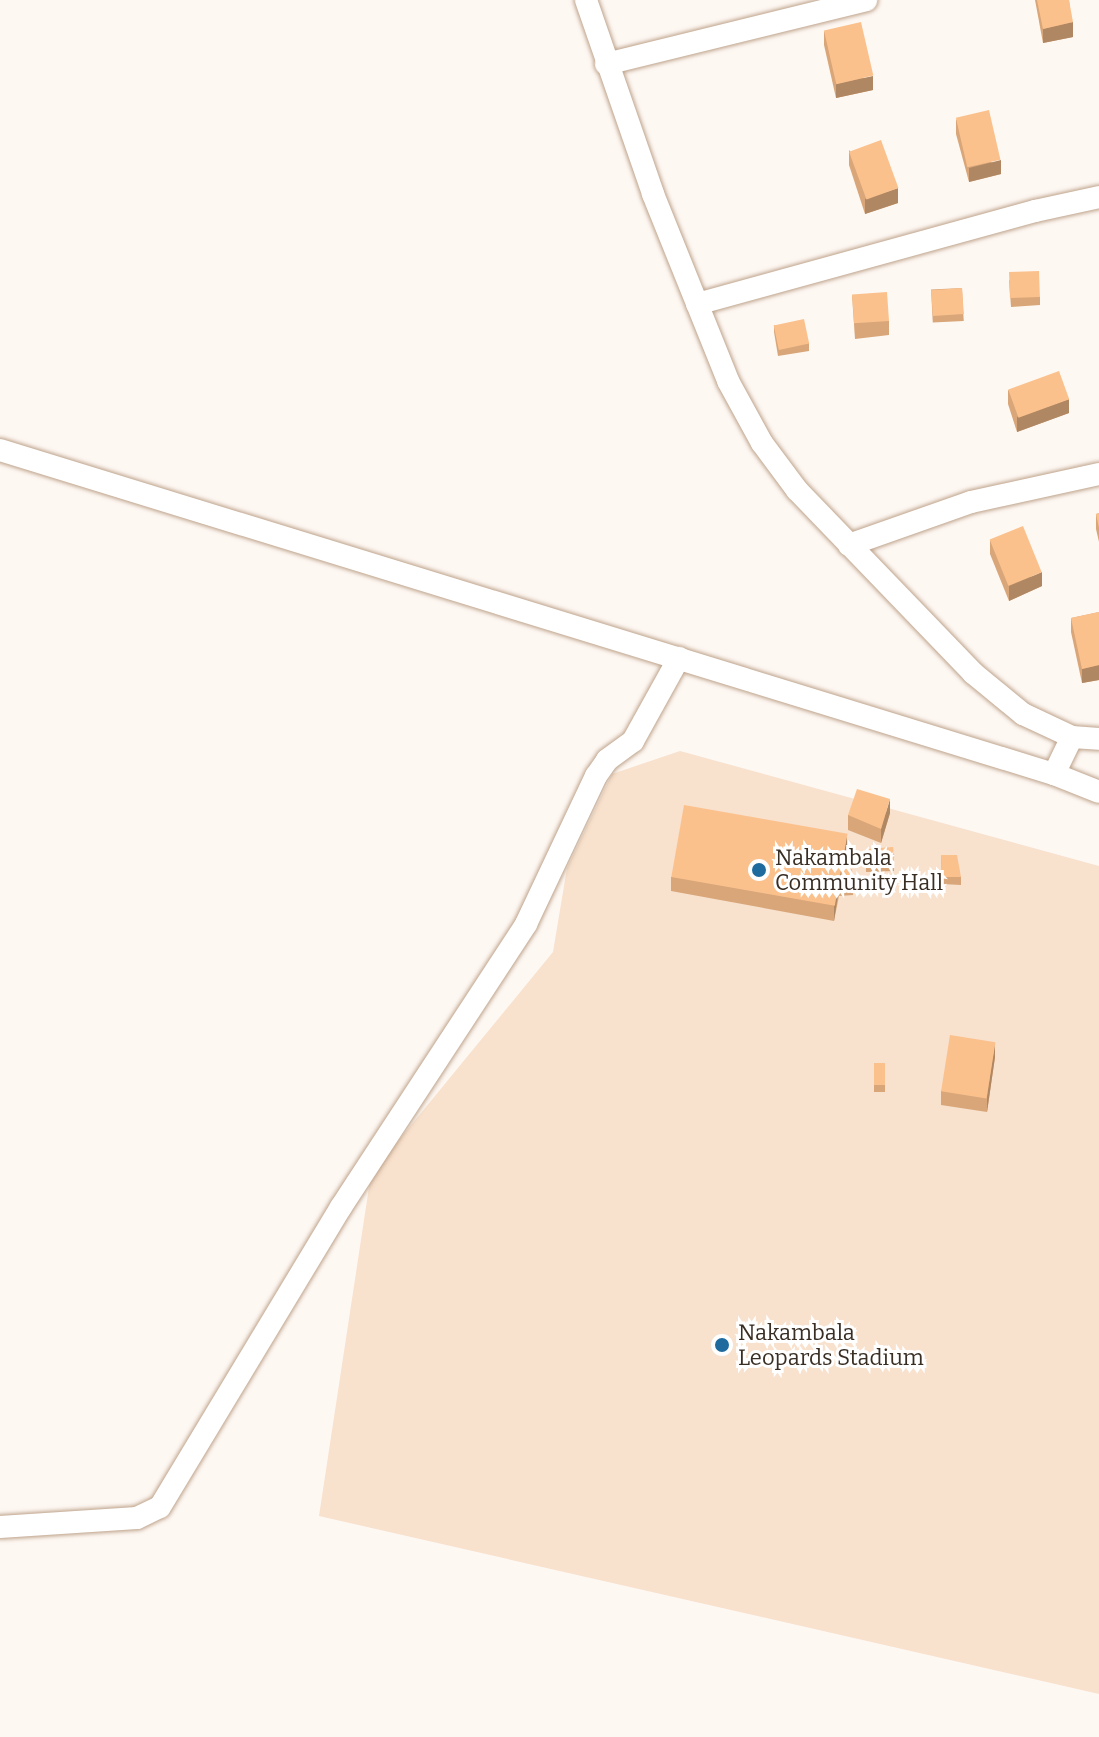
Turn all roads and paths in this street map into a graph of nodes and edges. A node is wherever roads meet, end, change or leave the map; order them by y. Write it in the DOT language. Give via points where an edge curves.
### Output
graph roads {
  1 [pos="586,0"];
  2 [pos="866,0"];
  3 [pos="606,64"];
  4 [pos="1099,197"];
  5 [pos="697,304"];
  6 [pos="0,450"];
  7 [pos="1099,474"];
  8 [pos="849,545"];
  9 [pos="679,658"];
  10 [pos="1072,737"];
  11 [pos="1099,739"];
  12 [pos="1054,774"];
  13 [pos="1099,792"];
  14 [pos="0,1527"];
  1 -- 3 [label="street"];
  2 -- 3 [label="street"];
  3 -- 5 [label="street"];
  4 -- 5 [label="street"];
  5 -- 8 [label="street" via="728,381 762,443"];
  6 -- 9 [label="street"];
  7 -- 8 [label="street" via="971,502"];
  8 -- 10 [label="street" via="973,673 1023,714"];
  9 -- 12 [label="street"];
  9 -- 14 [label="street" via="633,741 607,760 596,776 526,924 341,1207 160,1507 137,1518"];
  10 -- 11 [label="street"];
  10 -- 12 [label="street"];
  12 -- 13 [label="street"];
}
